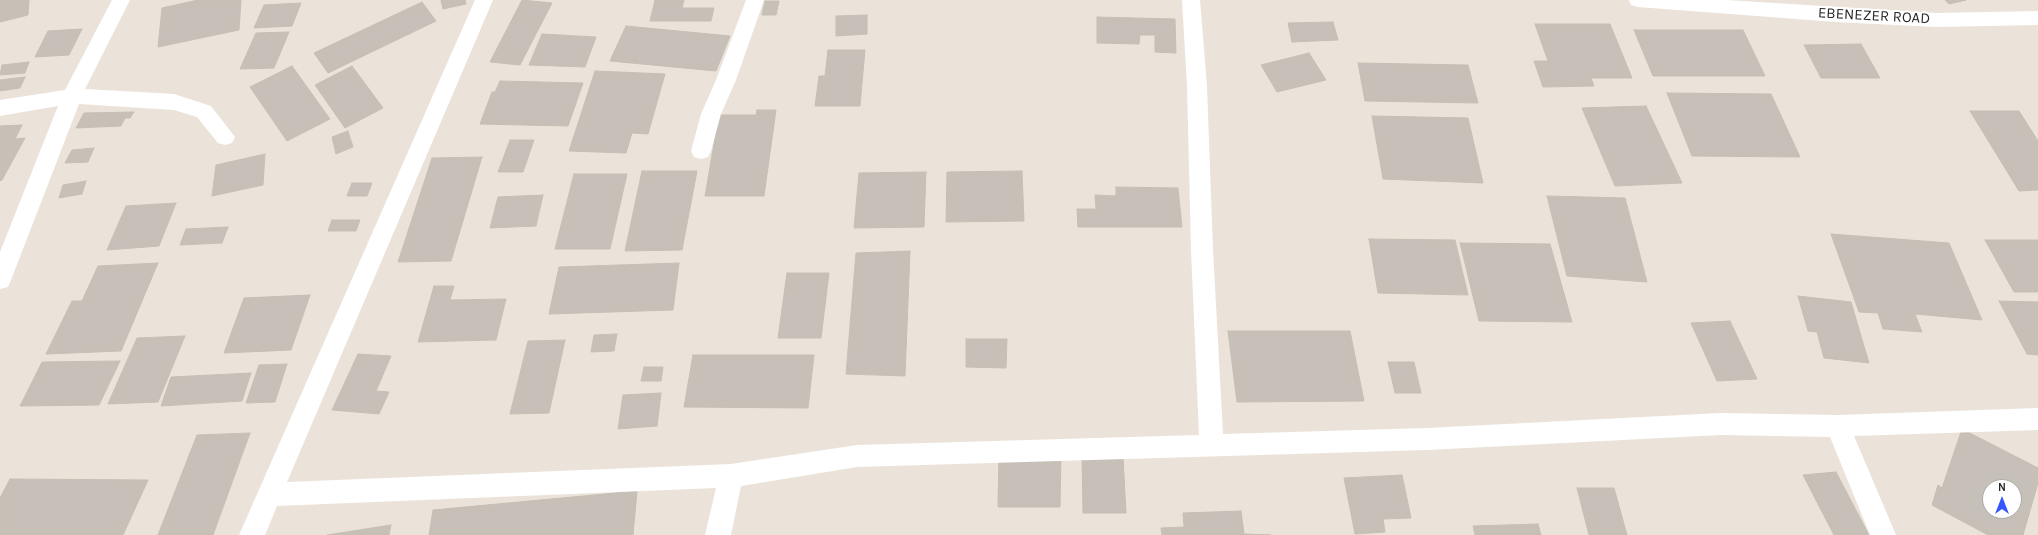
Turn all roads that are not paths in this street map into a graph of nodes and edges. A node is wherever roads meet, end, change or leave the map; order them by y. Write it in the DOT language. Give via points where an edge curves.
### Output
graph roads {
  1 [pos="121,0"];
  2 [pos="484,0"];
  3 [pos="755,0"];
  4 [pos="1191,0"];
  5 [pos="1638,0"];
  6 [pos="2038,19"];
  7 [pos="72,96"];
  8 [pos="0,108"];
  9 [pos="225,137"];
  10 [pos="700,151"];
  11 [pos="0,280"];
  12 [pos="2038,419"];
  13 [pos="1838,426"];
  14 [pos="1212,446"];
  15 [pos="731,476"];
  16 [pos="269,495"];
  17 [pos="252,535"];
  18 [pos="718,535"];
  19 [pos="1884,535"];
  1 -- 7 [label="street"];
  2 -- 16 [label="street"];
  3 -- 10 [label="street" via="711,114"];
  4 -- 14 [label="street"];
  5 -- 6 [label="street, EBENEZER ROAD" via="1928,20"];
  7 -- 8 [label="street"];
  7 -- 9 [label="street" via="174,102 204,111"];
  7 -- 11 [label="street"];
  12 -- 13 [label="street"];
  13 -- 14 [label="street" via="1721,424 1427,439"];
  13 -- 19 [label="street"];
  14 -- 15 [label="street" via="857,456"];
  15 -- 16 [label="street"];
  15 -- 18 [label="street"];
  16 -- 17 [label="street"];
}
